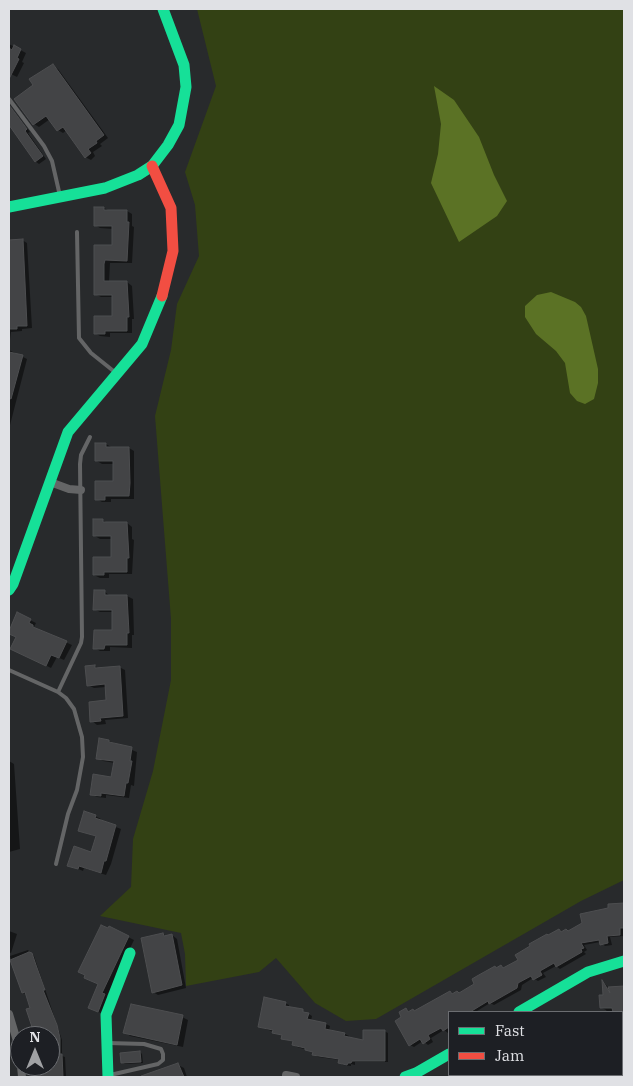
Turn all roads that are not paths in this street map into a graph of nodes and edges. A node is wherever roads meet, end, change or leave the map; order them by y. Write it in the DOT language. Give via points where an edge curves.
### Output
graph roads {
  1 [pos="163,9"];
  2 [pos="9,99"];
  3 [pos="152,166"];
  4 [pos="60,196"];
  5 [pos="9,207"];
  6 [pos="77,232"];
  7 [pos="116,373"];
  8 [pos="90,437"];
  9 [pos="50,482"];
  10 [pos="80,490"];
  11 [pos="9,590"];
  12 [pos="9,670"];
  13 [pos="58,692"];
  14 [pos="56,864"];
  15 [pos="130,953"];
  16 [pos="624,961"];
  17 [pos="521,1011"];
  18 [pos="9,1014"];
  19 [pos="13,1026"];
  20 [pos="106,1043"];
  21 [pos="448,1055"];
  22 [pos="286,1075"];
  23 [pos="108,1076"];
  24 [pos="296,1077"];
  25 [pos="405,1077"];
  1 -- 3 [label="street" via="184,65 186,87 179,126"];
  2 -- 4 [label="lane" via="52,161"];
  3 -- 4 [label="street" via="105,188"];
  3 -- 7 [label="street" via="172,208 173,251 161,300 142,344"];
  4 -- 5 [label="street"];
  6 -- 7 [label="lane" via="80,338 91,353"];
  7 -- 9 [label="street" via="68,432"];
  8 -- 10 [label="lane" via="81,455"];
  9 -- 10 [label="street"];
  9 -- 11 [label="street"];
  10 -- 13 [label="lane" via="82,643"];
  12 -- 13 [label="lane"];
  13 -- 14 [label="lane" via="74,709 82,737 83,757"];
  15 -- 20 [label="street" via="106,1015"];
  16 -- 17 [label="street" via="588,972"];
  18 -- 19 [label="street"];
  20 -- 23 [label="street"];
  20 -- 23 [label="lane" via="144,1044 161,1049 163,1054 163,1060 158,1064"];
  21 -- 25 [label="street"];
  22 -- 24 [label="street"];
}
